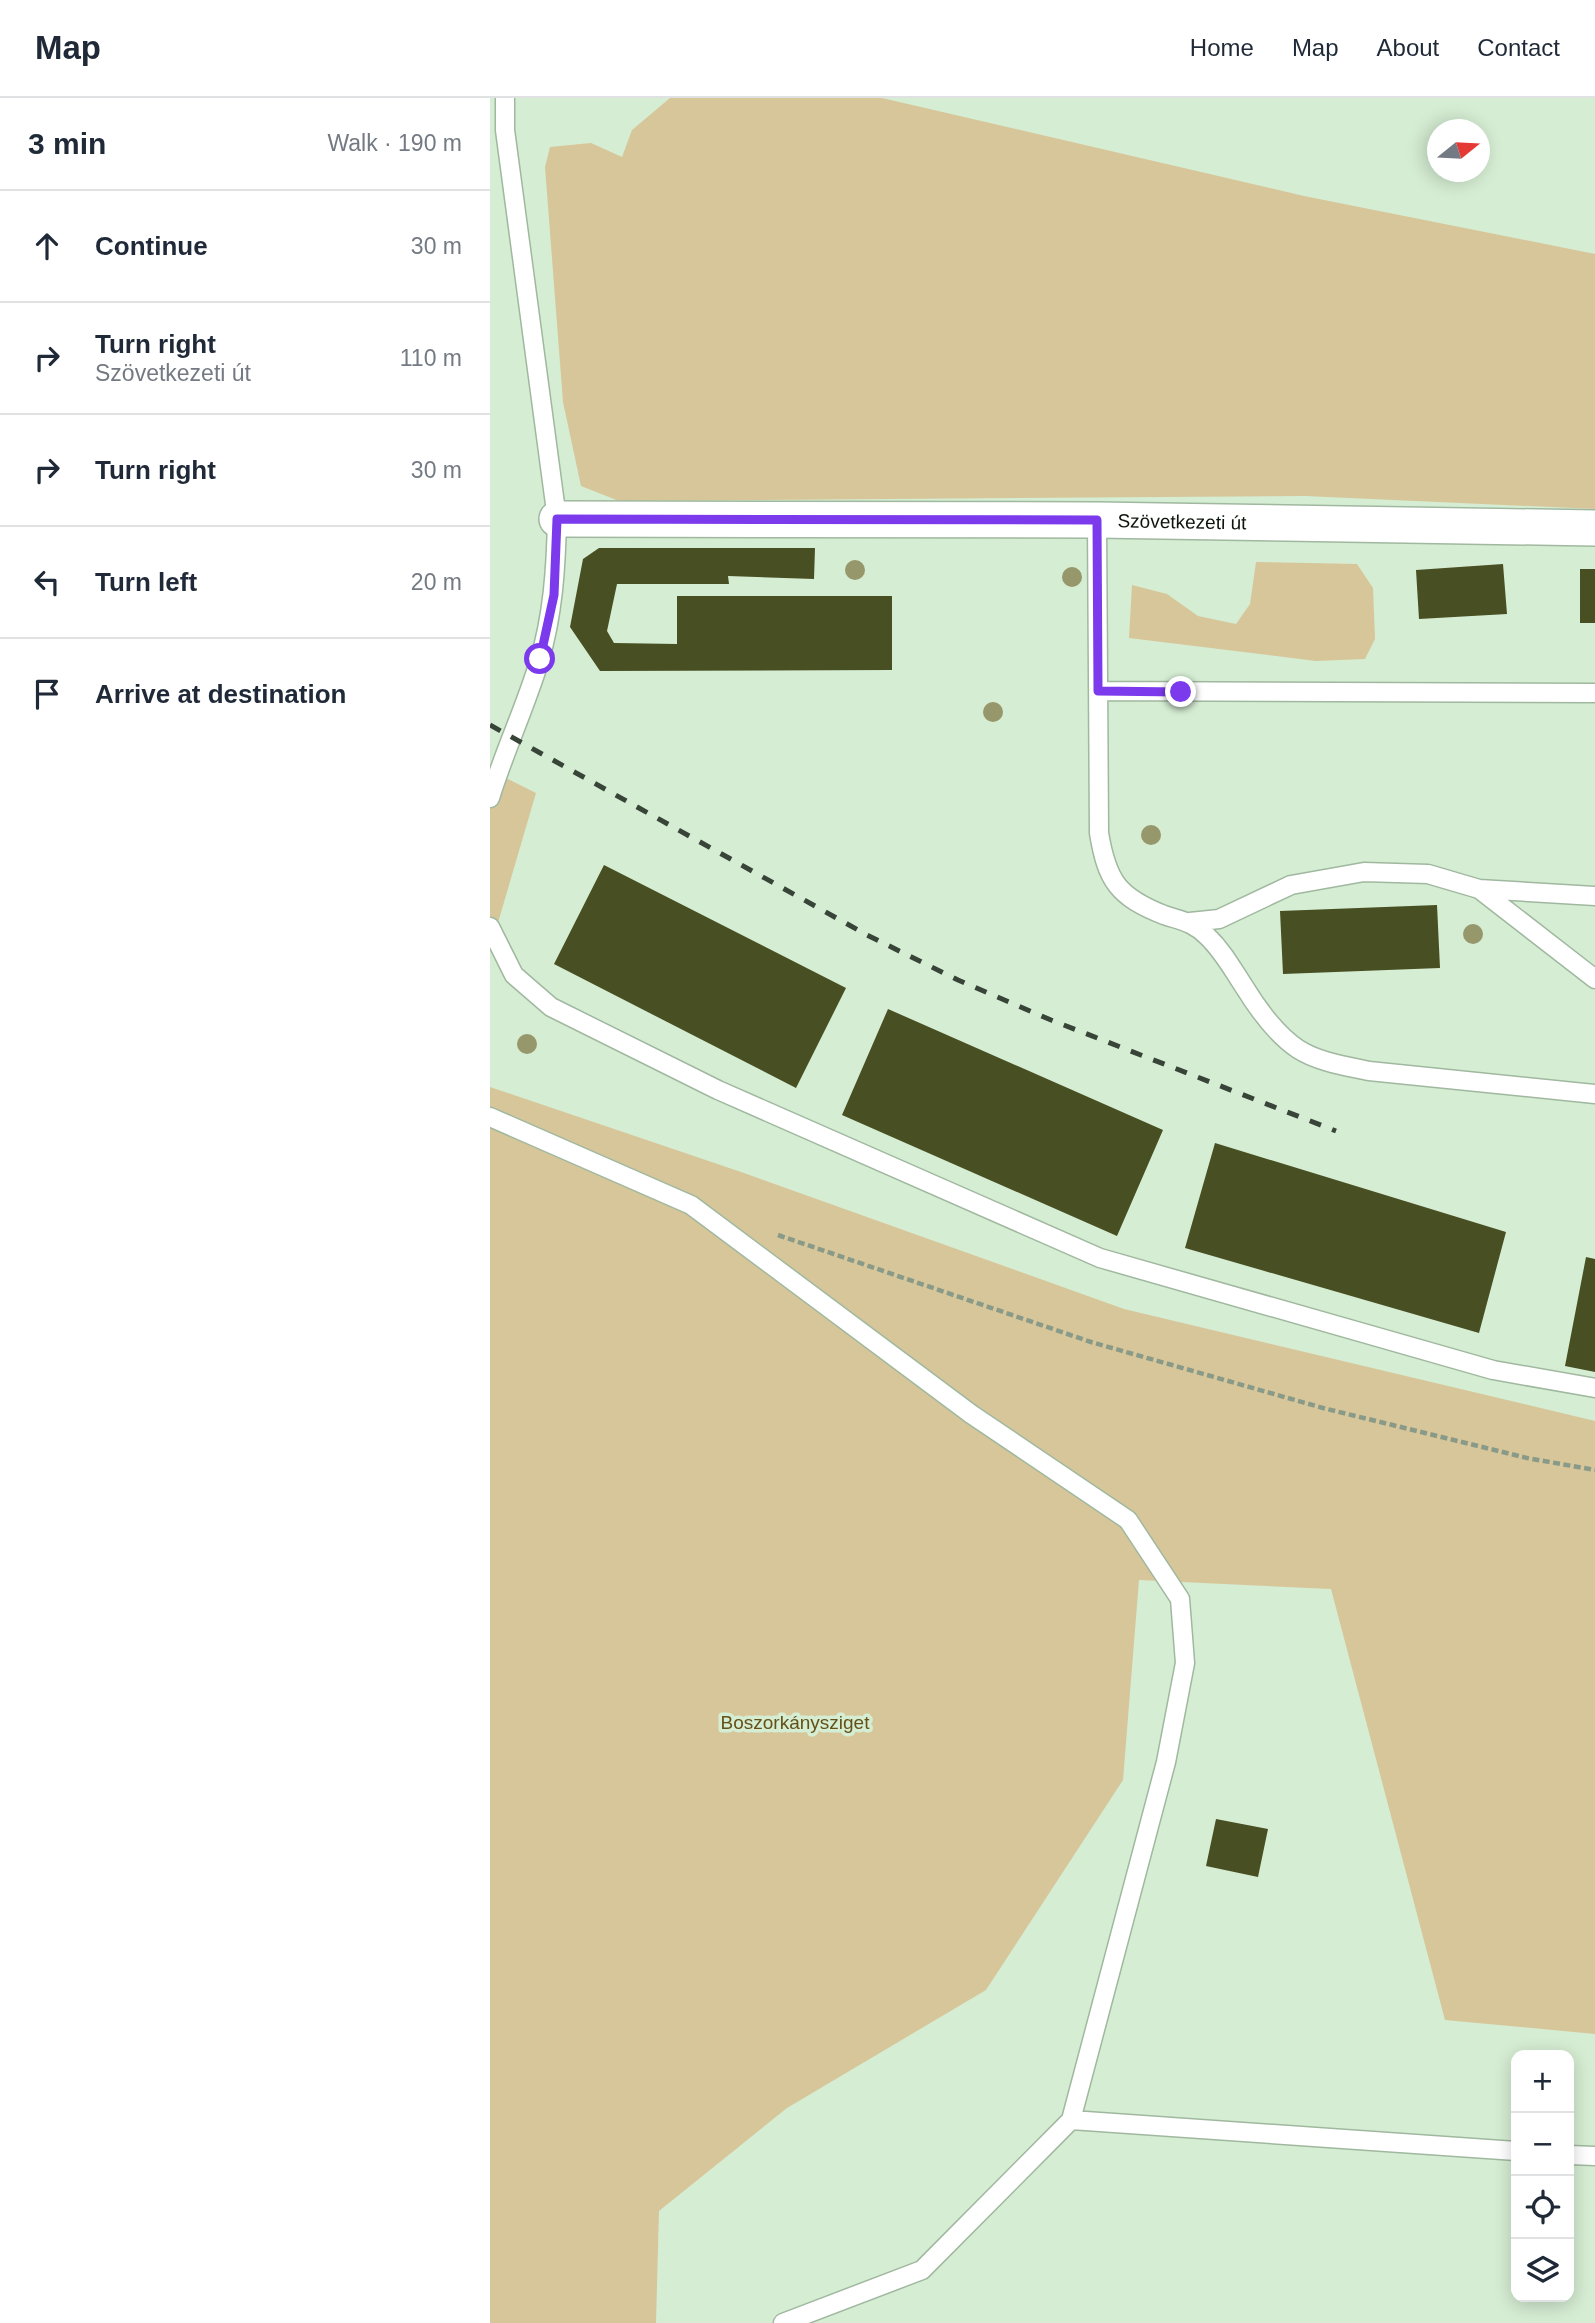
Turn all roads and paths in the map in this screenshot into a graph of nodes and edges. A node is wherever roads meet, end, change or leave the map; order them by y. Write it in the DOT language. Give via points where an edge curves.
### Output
graph roads {
  1 [pos="505,98"];
  2 [pos="557,519"];
  3 [pos="1097,520"];
  4 [pos="1595,528"];
  5 [pos="1098,691"];
  6 [pos="1595,693"];
  7 [pos="490,798"];
  8 [pos="1479,889"];
  9 [pos="1595,896"];
  10 [pos="1190,922"];
  11 [pos="490,928"];
  12 [pos="1595,979"];
  13 [pos="1595,1094"];
  14 [pos="490,1117"];
  15 [pos="768,1232"];
  16 [pos="1595,1388"];
  17 [pos="1595,1470"];
  18 [pos="1071,2120"];
  19 [pos="1511,2151"];
  20 [pos="1574,2155"];
  21 [pos="1595,2156"];
  22 [pos="783,2323"];
  1 -- 2 [label="lane" via="505,130"];
  2 -- 3 [label="street, Szövetkezeti út"];
  2 -- 7 [label="lane" via="554,595 540,659"];
  3 -- 4 [label="street, Szövetkezeti út"];
  3 -- 5 [label="lane"];
  5 -- 6 [label="lane"];
  5 -- 10 [label="lane" via="1098,833 1110,877 1142,905"];
  8 -- 9 [label="lane"];
  8 -- 10 [label="lane" via="1428,874 1364,872 1291,886 1219,919"];
  8 -- 12 [label="lane"];
  10 -- 13 [label="lane" via="1223,955 1280,1033 1308,1054 1370,1070"];
  11 -- 16 [label="lane" via="514,975 551,1007 718,1090 1100,1258 1493,1370"];
  14 -- 18 [label="lane" via="691,1205 971,1414 1128,1520 1180,1599 1185,1663 1166,1762"];
  15 -- 17 [label="path" via="1091,1342 1323,1408"];
  18 -- 19 [label="lane"];
  18 -- 22 [label="lane" via="922,2270"];
  20 -- 21 [label="lane"];
}
